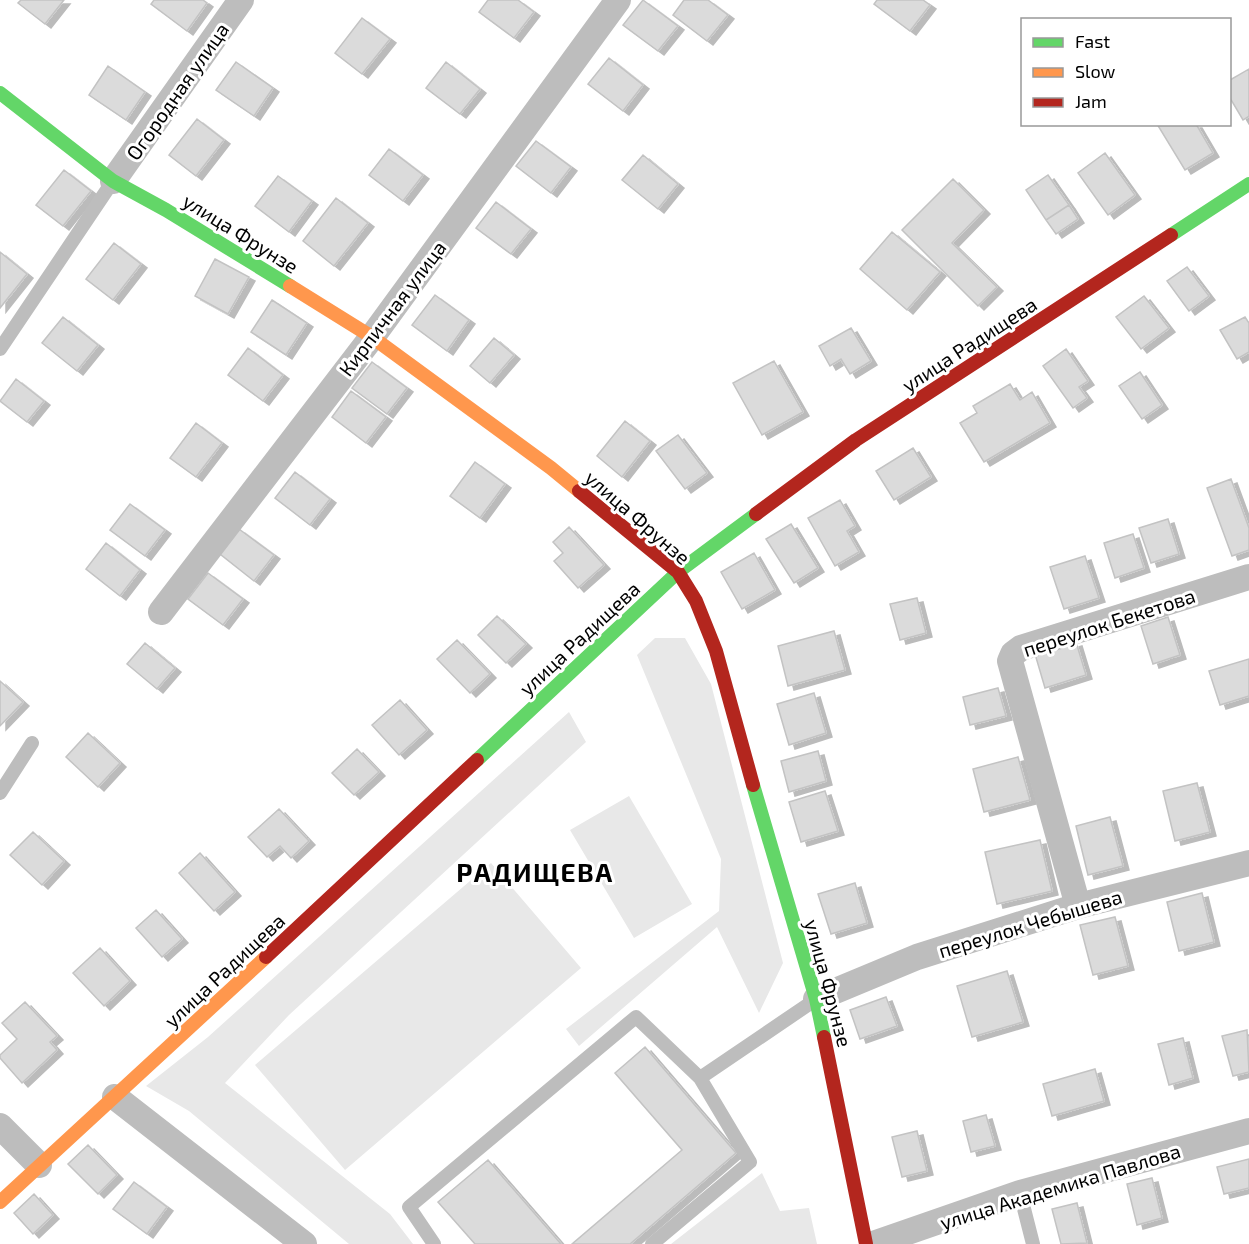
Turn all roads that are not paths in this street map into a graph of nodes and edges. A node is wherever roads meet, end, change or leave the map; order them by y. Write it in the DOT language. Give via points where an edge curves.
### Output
graph roads {
  1 [pos="241,0"];
  2 [pos="618,0"];
  3 [pos="0,93"];
  4 [pos="113,181"];
  5 [pos="1249,184"];
  6 [pos="372,337"];
  7 [pos="0,348"];
  8 [pos="678,572"];
  9 [pos="1249,577"];
  10 [pos="161,612"];
  11 [pos="32,743"];
  12 [pos="0,793"];
  13 [pos="1249,863"];
  14 [pos="1078,906"];
  15 [pos="816,999"];
  16 [pos="700,1078"];
  17 [pos="115,1097"];
  18 [pos="0,1126"];
  19 [pos="1249,1131"];
  20 [pos="39,1165"];
  21 [pos="1020,1193"];
  22 [pos="0,1202"];
  23 [pos="303,1244"];
  24 [pos="434,1244"];
  25 [pos="652,1244"];
  26 [pos="867,1244"];
  27 [pos="873,1244"];
  28 [pos="1034,1244"];
  1 -- 4 [label="street, Огородная улица"];
  2 -- 6 [label="street, Кирпичная улица"];
  3 -- 4 [label="main road, улица Фрунзе"];
  4 -- 6 [label="main road, улица Фрунзе"];
  4 -- 7 [label="lane"];
  5 -- 8 [label="main road, улица Радищева" via="856,441"];
  6 -- 8 [label="main road, улица Фрунзе" via="551,468"];
  6 -- 10 [label="street, Кирпичная улица"];
  8 -- 15 [label="main road, улица Фрунзе" via="696,601 716,651"];
  8 -- 17 [label="main road, улица Радищева"];
  9 -- 14 [label="street, переулок Бекетова" via="1021,648 1013,654 1010,661"];
  11 -- 12 [label="lane"];
  13 -- 14 [label="street, переулок Чебышева"];
  14 -- 15 [label="street, переулок Чебышева" via="917,957"];
  15 -- 16 [label="lane"];
  15 -- 26 [label="main road, улица Фрунзе"];
  16 -- 24 [label="lane" via="636,1017 409,1208"];
  16 -- 25 [label="lane" via="750,1162"];
  17 -- 20 [label="main road, улица Радищева"];
  17 -- 23 [label="street"];
  18 -- 20 [label="street"];
  19 -- 21 [label="street, улица Академика Павлова"];
  20 -- 22 [label="main road, улица Радищева"];
  21 -- 27 [label="street, улица Академика Павлова"];
  21 -- 28 [label="lane"];
}
